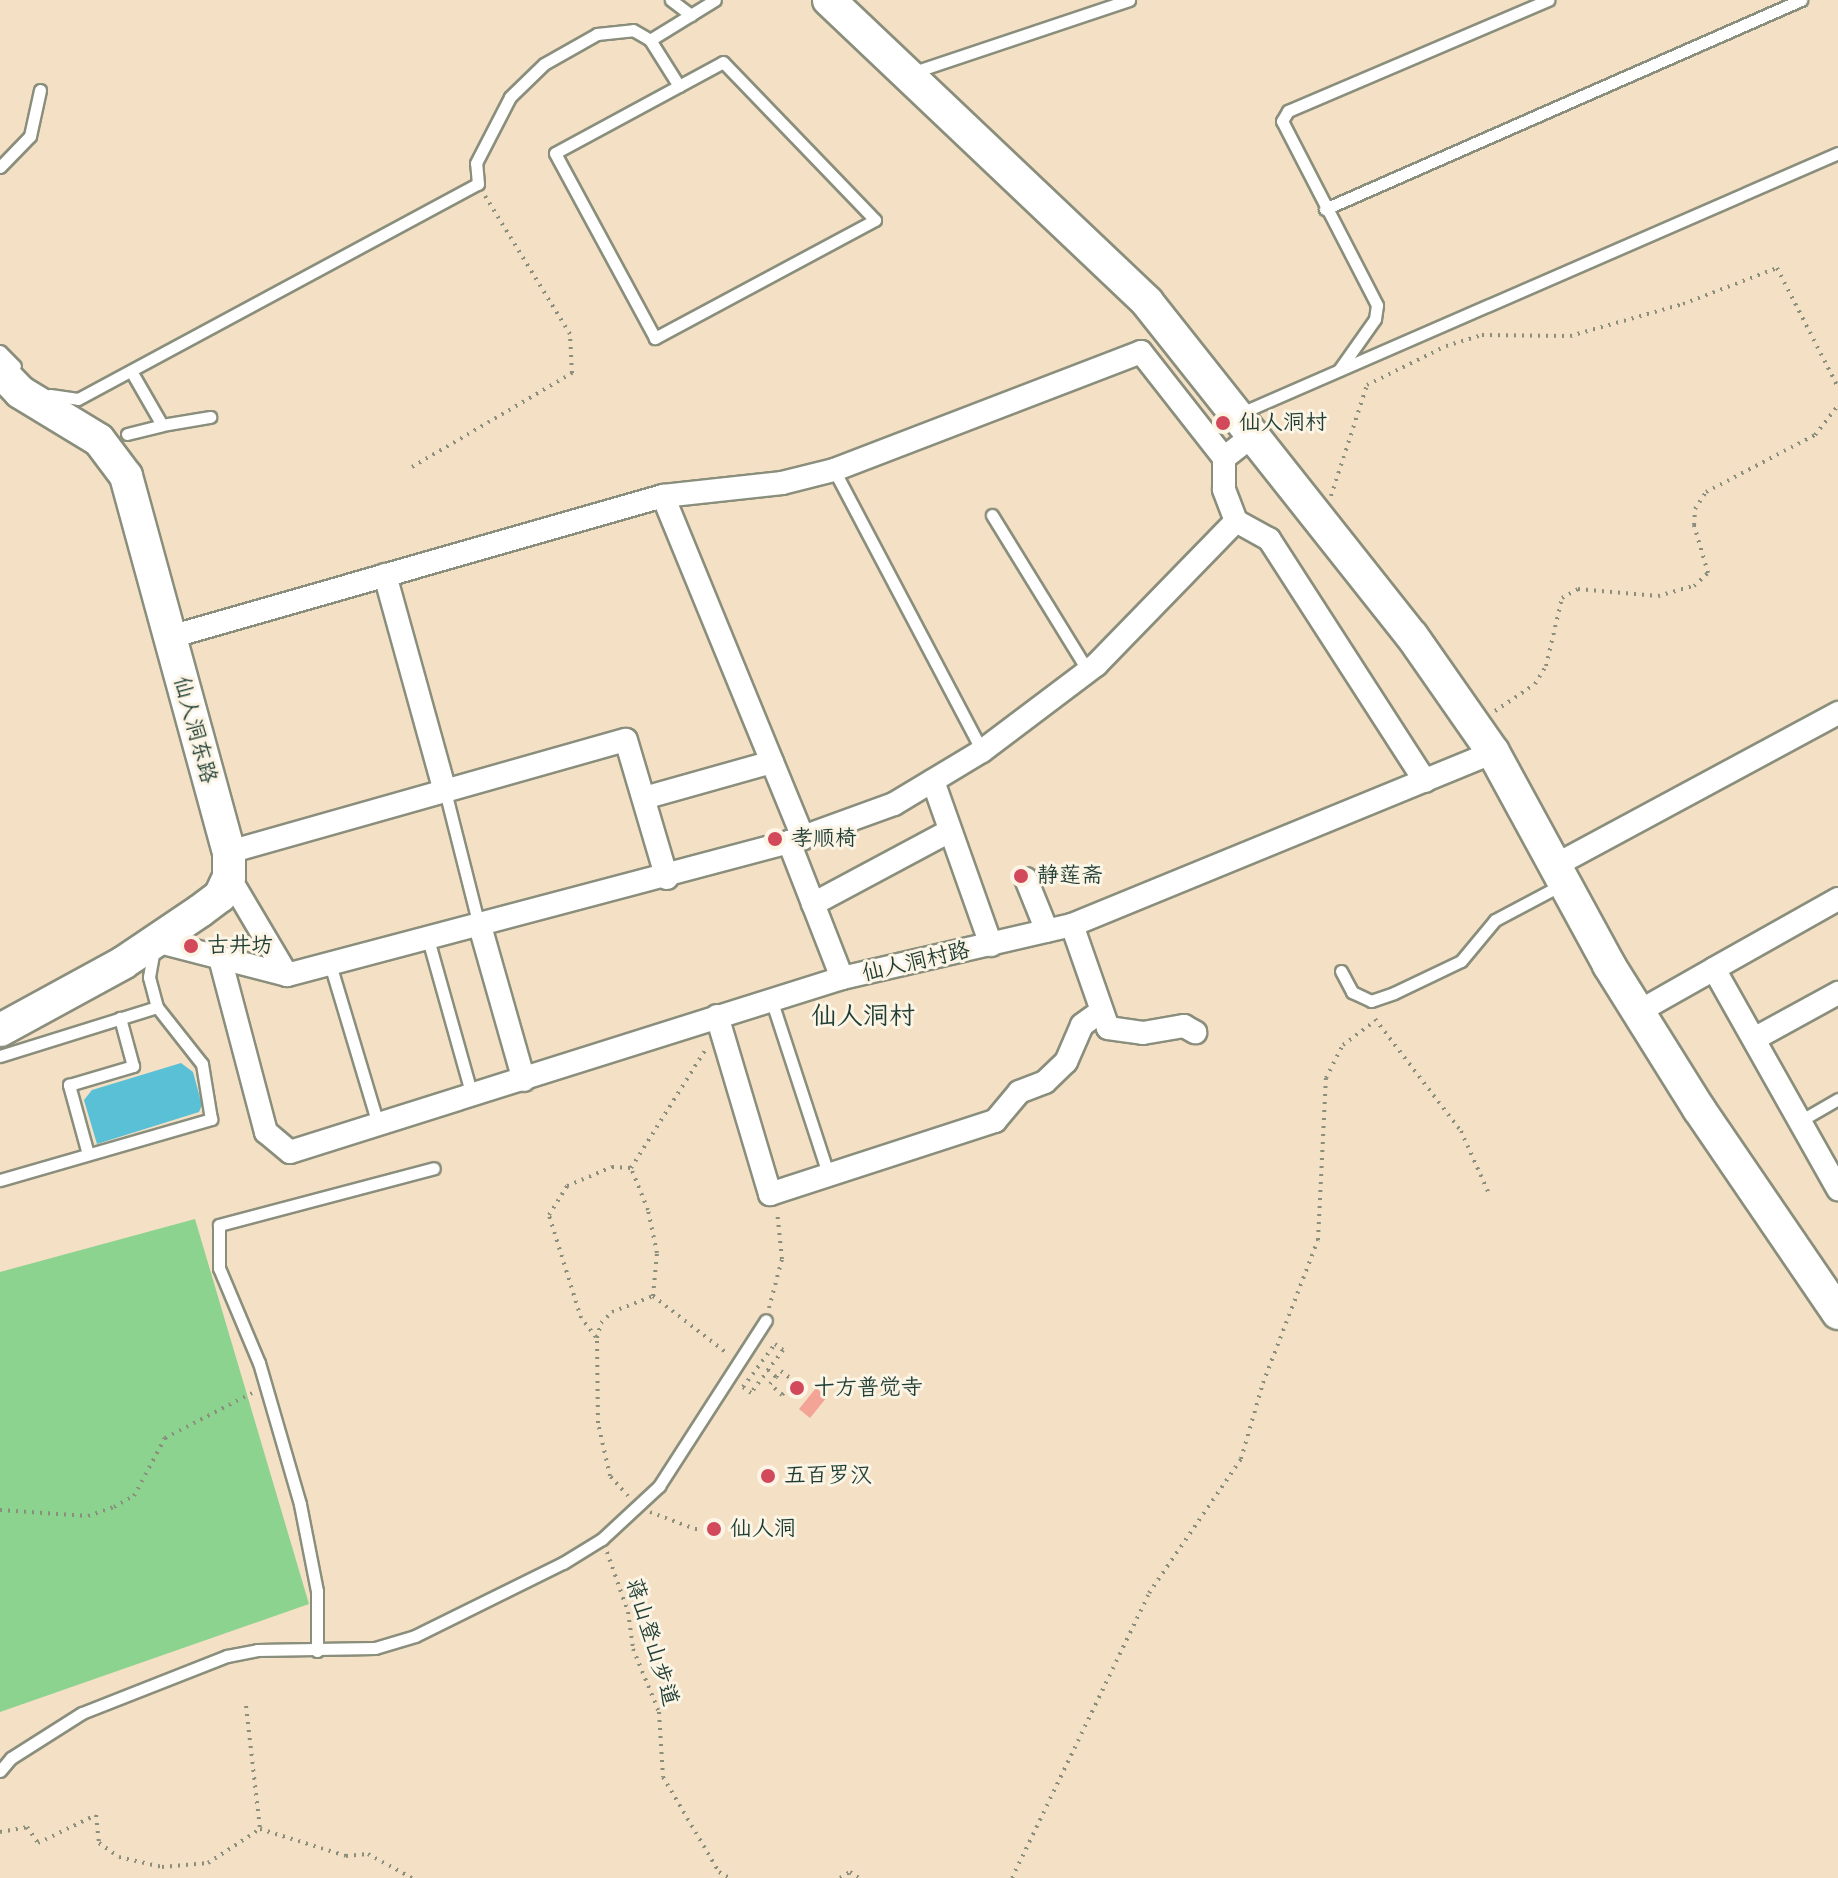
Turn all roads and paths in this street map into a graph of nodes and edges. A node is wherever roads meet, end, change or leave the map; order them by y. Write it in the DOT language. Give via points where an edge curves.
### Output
graph roads {
  1 [pos="671,0"];
  2 [pos="715,0"];
  3 [pos="829,0"];
  4 [pos="1129,0"];
  5 [pos="1548,0"];
  6 [pos="1801,0"];
  7 [pos="691,15"];
  8 [pos="650,40"];
  9 [pos="911,73"];
  10 [pos="679,86"];
  11 [pos="40,90"];
  12 [pos="1838,153"];
  13 [pos="0,167"];
  14 [pos="478,184"];
  15 [pos="1325,209"];
  16 [pos="0,351"];
  17 [pos="1339,370"];
  18 [pos="0,371"];
  19 [pos="131,371"];
  20 [pos="1838,387"];
  21 [pos="1838,406"];
  22 [pos="210,417"];
  23 [pos="162,425"];
  24 [pos="1245,425"];
  25 [pos="127,434"];
  26 [pos="1224,458"];
  27 [pos="412,467"];
  28 [pos="834,470"];
  29 [pos="663,496"];
  30 [pos="992,515"];
  31 [pos="1321,520"];
  32 [pos="1236,521"];
  33 [pos="385,575"];
  34 [pos="170,637"];
  35 [pos="1088,671"];
  36 [pos="1838,713"];
  37 [pos="1476,724"];
  38 [pos="982,751"];
  39 [pos="1493,752"];
  40 [pos="772,762"];
  41 [pos="933,781"];
  42 [pos="1425,781"];
  43 [pos="445,791"];
  44 [pos="644,798"];
  45 [pos="950,831"];
  46 [pos="796,840"];
  47 [pos="229,865"];
  48 [pos="1559,874"];
  49 [pos="667,878"];
  50 [pos="1026,879"];
  51 [pos="1838,899"];
  52 [pos="813,904"];
  53 [pos="1072,925"];
  54 [pos="480,926"];
  55 [pos="1047,931"];
  56 [pos="428,939"];
  57 [pos="156,941"];
  58 [pos="991,945"];
  59 [pos="221,962"];
  60 [pos="330,964"];
  61 [pos="1714,969"];
  62 [pos="1341,971"];
  63 [pos="287,975"];
  64 [pos="842,978"];
  65 [pos="1838,993"];
  66 [pos="771,998"];
  67 [pos="1371,1001"];
  68 [pos="157,1007"];
  69 [pos="1100,1012"];
  70 [pos="1638,1012"];
  71 [pos="120,1018"];
  72 [pos="1375,1021"];
  73 [pos="719,1024"];
  74 [pos="0,1030"];
  75 [pos="1195,1032"];
  76 [pos="1754,1039"];
  77 [pos="0,1056"];
  78 [pos="524,1080"];
  79 [pos="473,1097"];
  80 [pos="1838,1099"];
  81 [pos="1800,1121"];
  82 [pos="379,1128"];
  83 [pos="88,1154"];
  84 [pos="434,1168"];
  85 [pos="631,1168"];
  86 [pos="829,1178"];
  87 [pos="0,1180"];
  88 [pos="1838,1188"];
  89 [pos="770,1194"];
  90 [pos="1490,1196"];
  91 [pos="653,1296"];
  92 [pos="1838,1313"];
  93 [pos="766,1320"];
  94 [pos="597,1338"];
  95 [pos="259,1363"];
  96 [pos="740,1363"];
  97 [pos="768,1370"];
  98 [pos="776,1377"];
  99 [pos="637,1508"];
  100 [pos="0,1510"];
  101 [pos="714,1529"];
  102 [pos="602,1539"];
  103 [pos="317,1651"];
  104 [pos="246,1706"];
  105 [pos="0,1771"];
  106 [pos="260,1829"];
  107 [pos="0,1832"];
  108 [pos="412,1878"];
  109 [pos="730,1878"];
  110 [pos="840,1878"];
  111 [pos="859,1878"];
  112 [pos="1012,1878"];
  1 -- 7 [label="lane"];
  2 -- 7 [label="lane"];
  3 -- 9 [label="street"];
  4 -- 9 [label="lane"];
  5 -- 15 [label="lane" via="1288,111 1282,121 1287,138"];
  6 -- 15 [label="lane"];
  7 -- 8 [label="lane"];
  8 -- 10 [label="lane"];
  8 -- 14 [label="lane" via="633,30 597,34 544,64 510,97 476,163"];
  9 -- 24 [label="street" via="1147,302"];
  10 -- 10 [label="lane" via="555,153 655,338 875,220 723,62"];
  11 -- 13 [label="lane" via="30,136"];
  12 -- 17 [label="lane"];
  14 -- 19 [label="lane"];
  14 -- 27 [label="path" via="570,334 572,373"];
  15 -- 17 [label="lane" via="1377,305 1375,319"];
  16 -- 19 [label="lane" via="38,389 59,400 78,399"];
  17 -- 24 [label="lane"];
  18 -- 34 [label="street, 仙人洞东路" via="20,392 84,430 114,455 126,476"];
  19 -- 23 [label="lane"];
  20 -- 31 [label="path" via="1777,268 1683,304 1570,336 1482,335 1446,346 1367,385"];
  21 -- 37 [label="path" via="1815,435 1706,492 1695,509 1694,525 1708,573 1694,586 1658,596 1578,589 1562,598 1546,666 1535,684"];
  22 -- 23 [label="lane"];
  23 -- 25 [label="lane"];
  24 -- 26 [label="street"];
  24 -- 31 [label="street"];
  26 -- 28 [label="street" via="1141,352"];
  26 -- 32 [label="street" via="1224,489"];
  28 -- 29 [label="street" via="782,483"];
  28 -- 38 [label="lane"];
  29 -- 33 [label="street"];
  29 -- 40 [label="street, 仙人洞村路"];
  30 -- 35 [label="lane"];
  31 -- 37 [label="street"];
  32 -- 35 [label="street"];
  32 -- 42 [label="street" via="1269,539"];
  33 -- 34 [label="street"];
  33 -- 43 [label="street"];
  34 -- 47 [label="street, 仙人洞东路"];
  35 -- 38 [label="street"];
  36 -- 48 [label="street"];
  37 -- 39 [label="street"];
  38 -- 41 [label="street"];
  39 -- 42 [label="street, 仙人洞村路"];
  39 -- 48 [label="street"];
  40 -- 44 [label="street"];
  40 -- 46 [label="street, 仙人洞村路"];
  41 -- 45 [label="street"];
  41 -- 46 [label="street" via="894,804"];
  42 -- 53 [label="street, 仙人洞村路"];
  43 -- 44 [label="street" via="626,740"];
  43 -- 47 [label="street"];
  43 -- 54 [label="lane"];
  44 -- 49 [label="street"];
  45 -- 52 [label="street"];
  45 -- 58 [label="street"];
  46 -- 49 [label="street"];
  46 -- 52 [label="street, 仙人洞村路"];
  47 -- 57 [label="street" via="220,896"];
  47 -- 63 [label="street"];
  48 -- 67 [label="lane" via="1495,920 1461,961"];
  48 -- 70 [label="street"];
  49 -- 54 [label="street"];
  50 -- 55 [label="street"];
  51 -- 61 [label="street"];
  52 -- 64 [label="street, 仙人洞村路"];
  53 -- 55 [label="street, 仙人洞村路"];
  53 -- 69 [label="street"];
  54 -- 56 [label="street"];
  54 -- 78 [label="street"];
  55 -- 58 [label="street, 仙人洞村路"];
  56 -- 60 [label="street"];
  56 -- 79 [label="lane"];
  57 -- 59 [label="street"];
  57 -- 68 [label="lane" via="149,977"];
  57 -- 74 [label="street"];
  58 -- 64 [label="street, 仙人洞村路"];
  59 -- 63 [label="street"];
  59 -- 82 [label="street" via="266,1132 279,1147 290,1152"];
  60 -- 63 [label="street"];
  60 -- 82 [label="lane"];
  61 -- 70 [label="street"];
  61 -- 76 [label="street"];
  62 -- 67 [label="lane" via="1352,992"];
  64 -- 66 [label="street"];
  65 -- 76 [label="street"];
  66 -- 73 [label="street"];
  66 -- 86 [label="lane"];
  67 -- 72 [label="path"];
  68 -- 71 [label="lane"];
  68 -- 83 [label="lane" via="202,1064 211,1119"];
  69 -- 75 [label="street" via="1108,1028 1121,1033 1184,1026"];
  69 -- 86 [label="street" via="1082,1025 1066,1062 1045,1082 1019,1092 995,1121"];
  70 -- 92 [label="street"];
  71 -- 77 [label="lane"];
  71 -- 83 [label="lane" via="133,1066 69,1085"];
  72 -- 90 [label="path" via="1461,1131"];
  72 -- 112 [label="path" via="1343,1045 1326,1078 1318,1240 1263,1383 1241,1459 1149,1593"];
  73 -- 78 [label="street"];
  73 -- 85 [label="path"];
  73 -- 89 [label="street"];
  76 -- 81 [label="street"];
  78 -- 79 [label="street"];
  79 -- 82 [label="street"];
  80 -- 81 [label="lane"];
  81 -- 88 [label="street"];
  83 -- 87 [label="lane"];
  84 -- 95 [label="lane" via="219,1225 219,1268"];
  85 -- 91 [label="path" via="657,1253"];
  85 -- 94 [label="path" via="612,1167 567,1186 549,1215 581,1318"];
  86 -- 89 [label="street"];
  89 -- 93 [label="path" via="780,1218 782,1259"];
  91 -- 94 [label="path" via="612,1312 601,1323"];
  91 -- 96 [label="path"];
  93 -- 96 [label="lane"];
  94 -- 99 [label="path" via="598,1423 610,1476"];
  95 -- 100 [label="path" via="252,1394 165,1438 134,1496 88,1516"];
  95 -- 103 [label="lane" via="303,1519 317,1591"];
  96 -- 99 [label="lane" via="684,1454"];
  97 -- 97 [label="path" via="751,1393 743,1387 775,1344 783,1350"];
  97 -- 98 [label="path"];
  98 -- 98 [label="path" via="781,1371 794,1381 782,1395 770,1384"];
  99 -- 101 [label="path" via="695,1529"];
  99 -- 102 [label="lane"];
  102 -- 103 [label="lane" via="415,1636 375,1648"];
  102 -- 109 [label="path, 蒋山登山步道" via="628,1612 633,1649 659,1712 663,1777 719,1872"];
  103 -- 105 [label="lane" via="257,1650 227,1656 82,1713 11,1758"];
  104 -- 106 [label="path"];
  106 -- 107 [label="path" via="208,1863 162,1867 119,1857 99,1843 96,1815 38,1843 27,1827"];
  106 -- 108 [label="path" via="346,1856 368,1854"];
  110 -- 111 [label="path" via="850,1872"];
}
